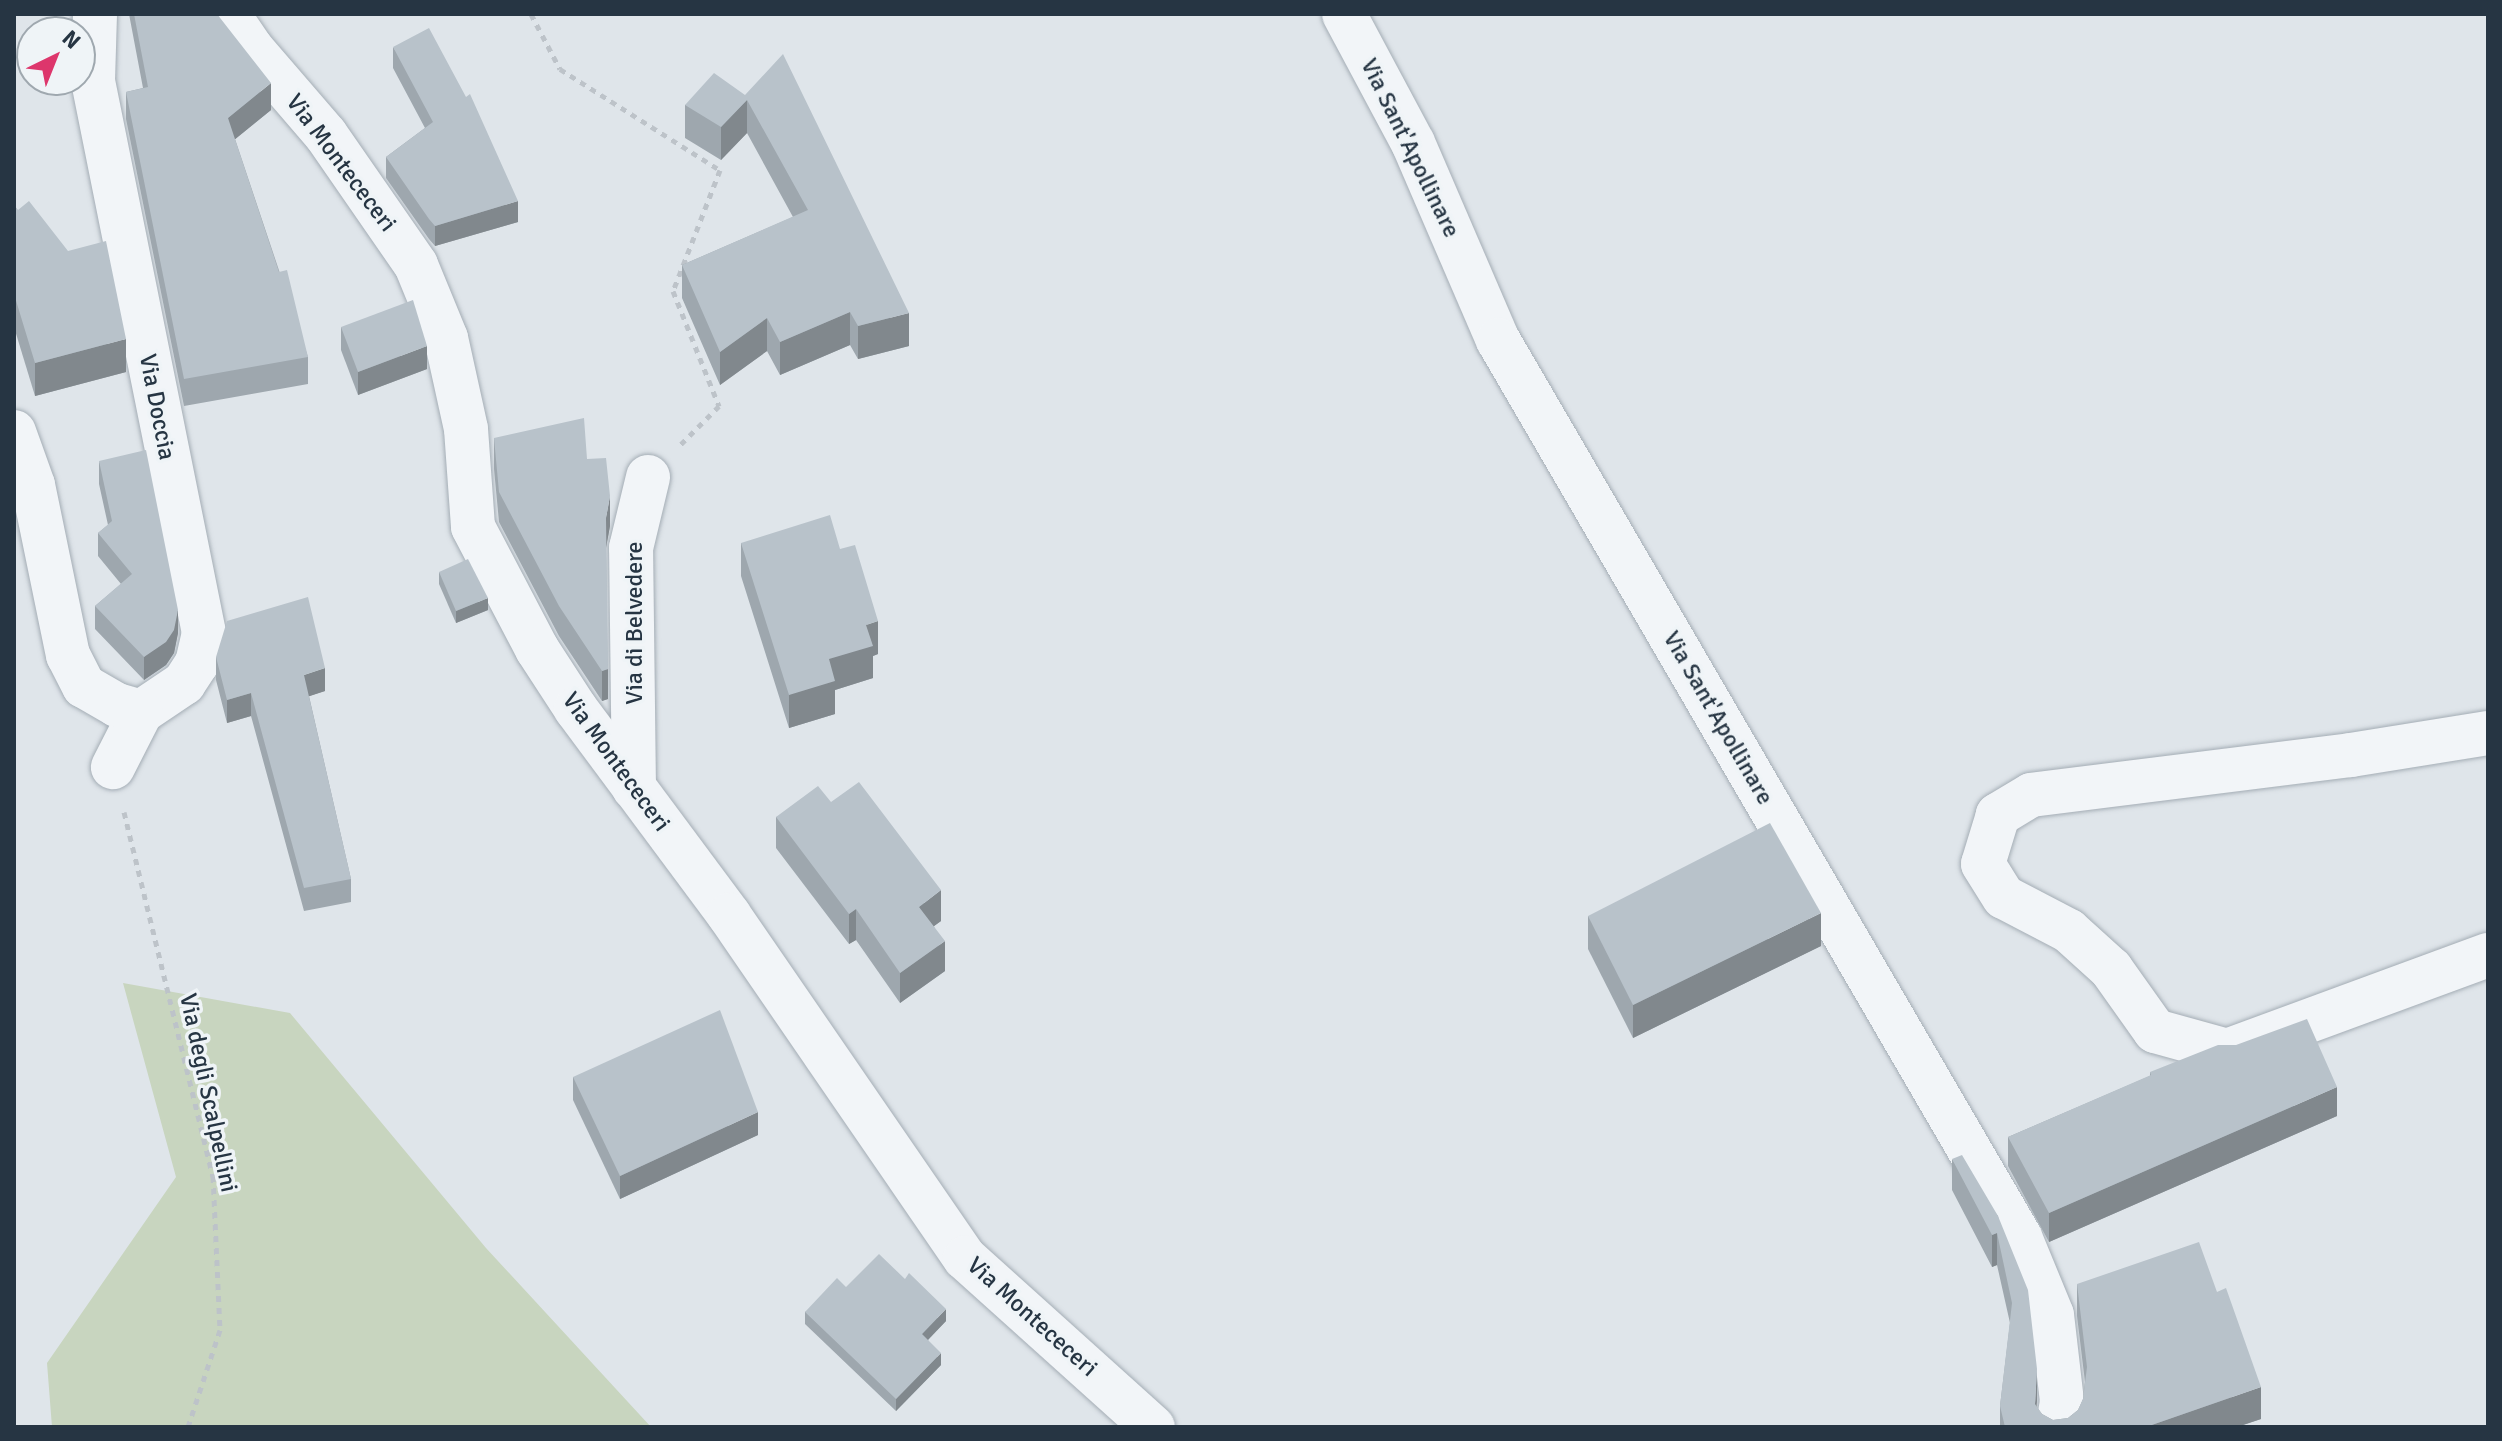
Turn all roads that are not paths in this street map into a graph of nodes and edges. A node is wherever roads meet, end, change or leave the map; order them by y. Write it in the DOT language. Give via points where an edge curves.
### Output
graph roads {
  1 [pos="95,14"];
  2 [pos="228,14"];
  3 [pos="1344,14"];
  4 [pos="14,432"];
  5 [pos="648,477"];
  6 [pos="141,712"];
  7 [pos="2488,733"];
  8 [pos="113,767"];
  9 [pos="634,788"];
  10 [pos="2488,955"];
  11 [pos="1153,1427"];
  12 [pos="2058,1427"];
  1 -- 6 [label="street, Via Doccia" via="93,81 204,633 197,663 184,683"];
  2 -- 9 [label="street, Via Montececeri" via="326,135 416,265 446,338 463,414 473,527 537,649"];
  3 -- 12 [label="street, Via Sant'Apollinare" via="1413,143 1498,340 2020,1237 2052,1315 2062,1401"];
  4 -- 6 [label="street" via="33,485 68,655 84,686"];
  5 -- 9 [label="street, Via di Belvedere" via="631,548"];
  6 -- 8 [label="street, Via Doccia"];
  7 -- 10 [label="street" via="2031,795 1998,815 1983,864 2004,897 2069,931 2111,969 2155,1031 2227,1051"];
  9 -- 11 [label="street, Via Montececeri" via="729,915 965,1258"];
}
